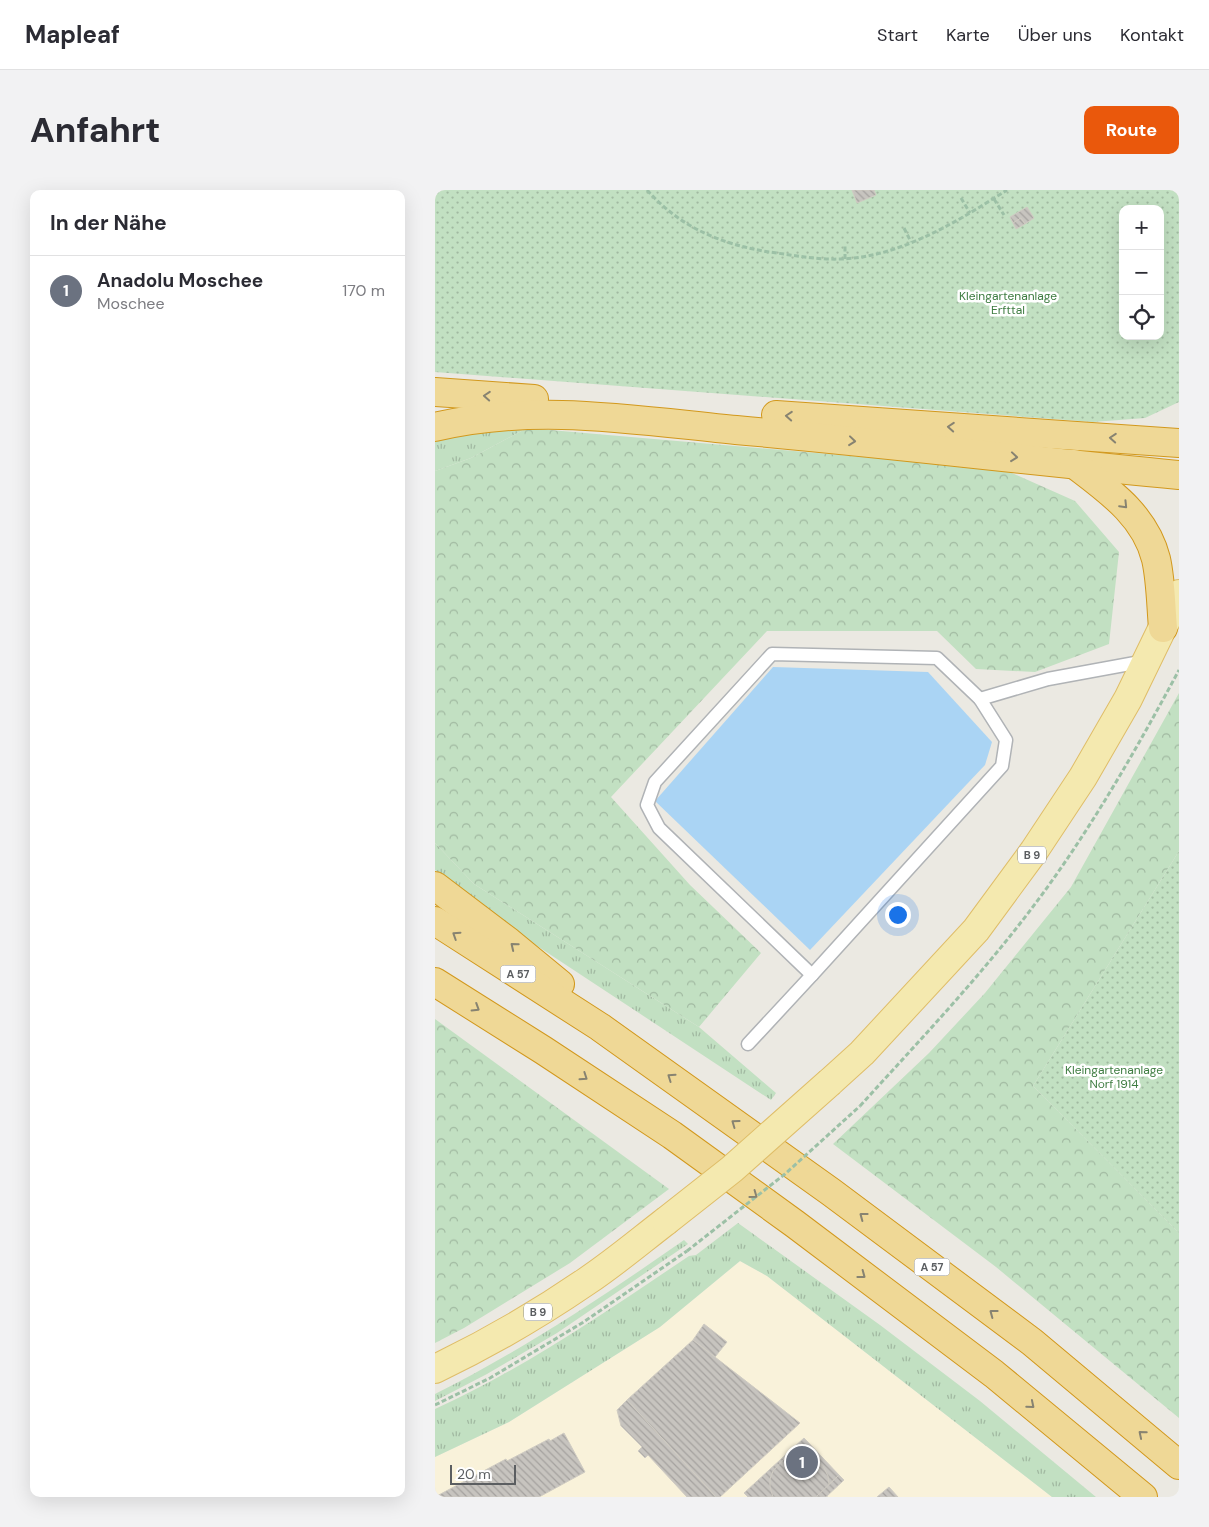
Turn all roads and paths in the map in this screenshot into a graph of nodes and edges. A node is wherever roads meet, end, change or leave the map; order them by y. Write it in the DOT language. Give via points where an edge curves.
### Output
graph roads {
  1 [pos="647,190"];
  2 [pos="1007,190"];
  3 [pos="961,198"];
  4 [pos="994,199"];
  5 [pos="971,213"];
  6 [pos="1003,215"];
  7 [pos="905,228"];
  8 [pos="911,242"];
  9 [pos="845,246"];
  10 [pos="845,259"];
  11 [pos="435,392"];
  12 [pos="435,426"];
  13 [pos="1179,430"];
  14 [pos="1149,441"];
  15 [pos="1179,443"];
  16 [pos="1072,463"];
  17 [pos="1179,475"];
  18 [pos="1179,594"];
  19 [pos="1163,628"];
  20 [pos="1147,661"];
  21 [pos="980,699"];
  22 [pos="435,886"];
  23 [pos="435,921"];
  24 [pos="812,975"];
  25 [pos="435,982"];
  26 [pos="435,1003"];
  27 [pos="600,1027"];
  28 [pos="748,1044"];
  29 [pos="543,1050"];
  30 [pos="860,1106"];
  31 [pos="435,1369"];
  32 [pos="435,1405"];
  33 [pos="1179,1465"];
  34 [pos="1143,1497"];
  1 -- 10 [label="path" via="673,214 717,240 755,250"];
  2 -- 4 [label="path"];
  3 -- 5 [label="path"];
  4 -- 5 [label="path"];
  4 -- 6 [label="path"];
  5 -- 8 [label="path"];
  7 -- 8 [label="path"];
  8 -- 10 [label="path"];
  9 -- 10 [label="path"];
  14 -- 11 [label="highway, one-way"];
  12 -- 16 [label="highway, one-way" via="500,415 582,415"];
  13 -- 14 [label="highway"];
  14 -- 15 [label="highway"];
  16 -- 17 [label="highway"];
  16 -- 19 [label="highway, one-way" via="1124,504 1145,531 1156,559"];
  18 -- 19 [label="main road, B 9"];
  19 -- 20 [label="main road, B 9"];
  20 -- 21 [label="lane" via="1048,678"];
  20 -- 31 [label="main road, B 9, bridge" via="1083,777 1034,851 976,930 862,1053 732,1169 588,1281"];
  21 -- 24 [label="lane" via="1006,740 1002,766"];
  21 -- 24 [label="lane" via="937,658 772,654 655,782 647,805 659,828"];
  27 -- 22 [label="highway, one-way" via="556,980"];
  27 -- 23 [label="highway, A 57, one-way"];
  24 -- 28 [label="lane"];
  25 -- 29 [label="highway, one-way"];
  26 -- 29 [label="highway" via="505,1043"];
  33 -- 27 [label="highway, A 57, one-way" via="1032,1342"];
  29 -- 34 [label="highway, one-way" via="672,1135 811,1236 993,1374"];
  30 -- 32 [label="path, bridge" via="785,1174 687,1251 582,1323 489,1378"];
}
